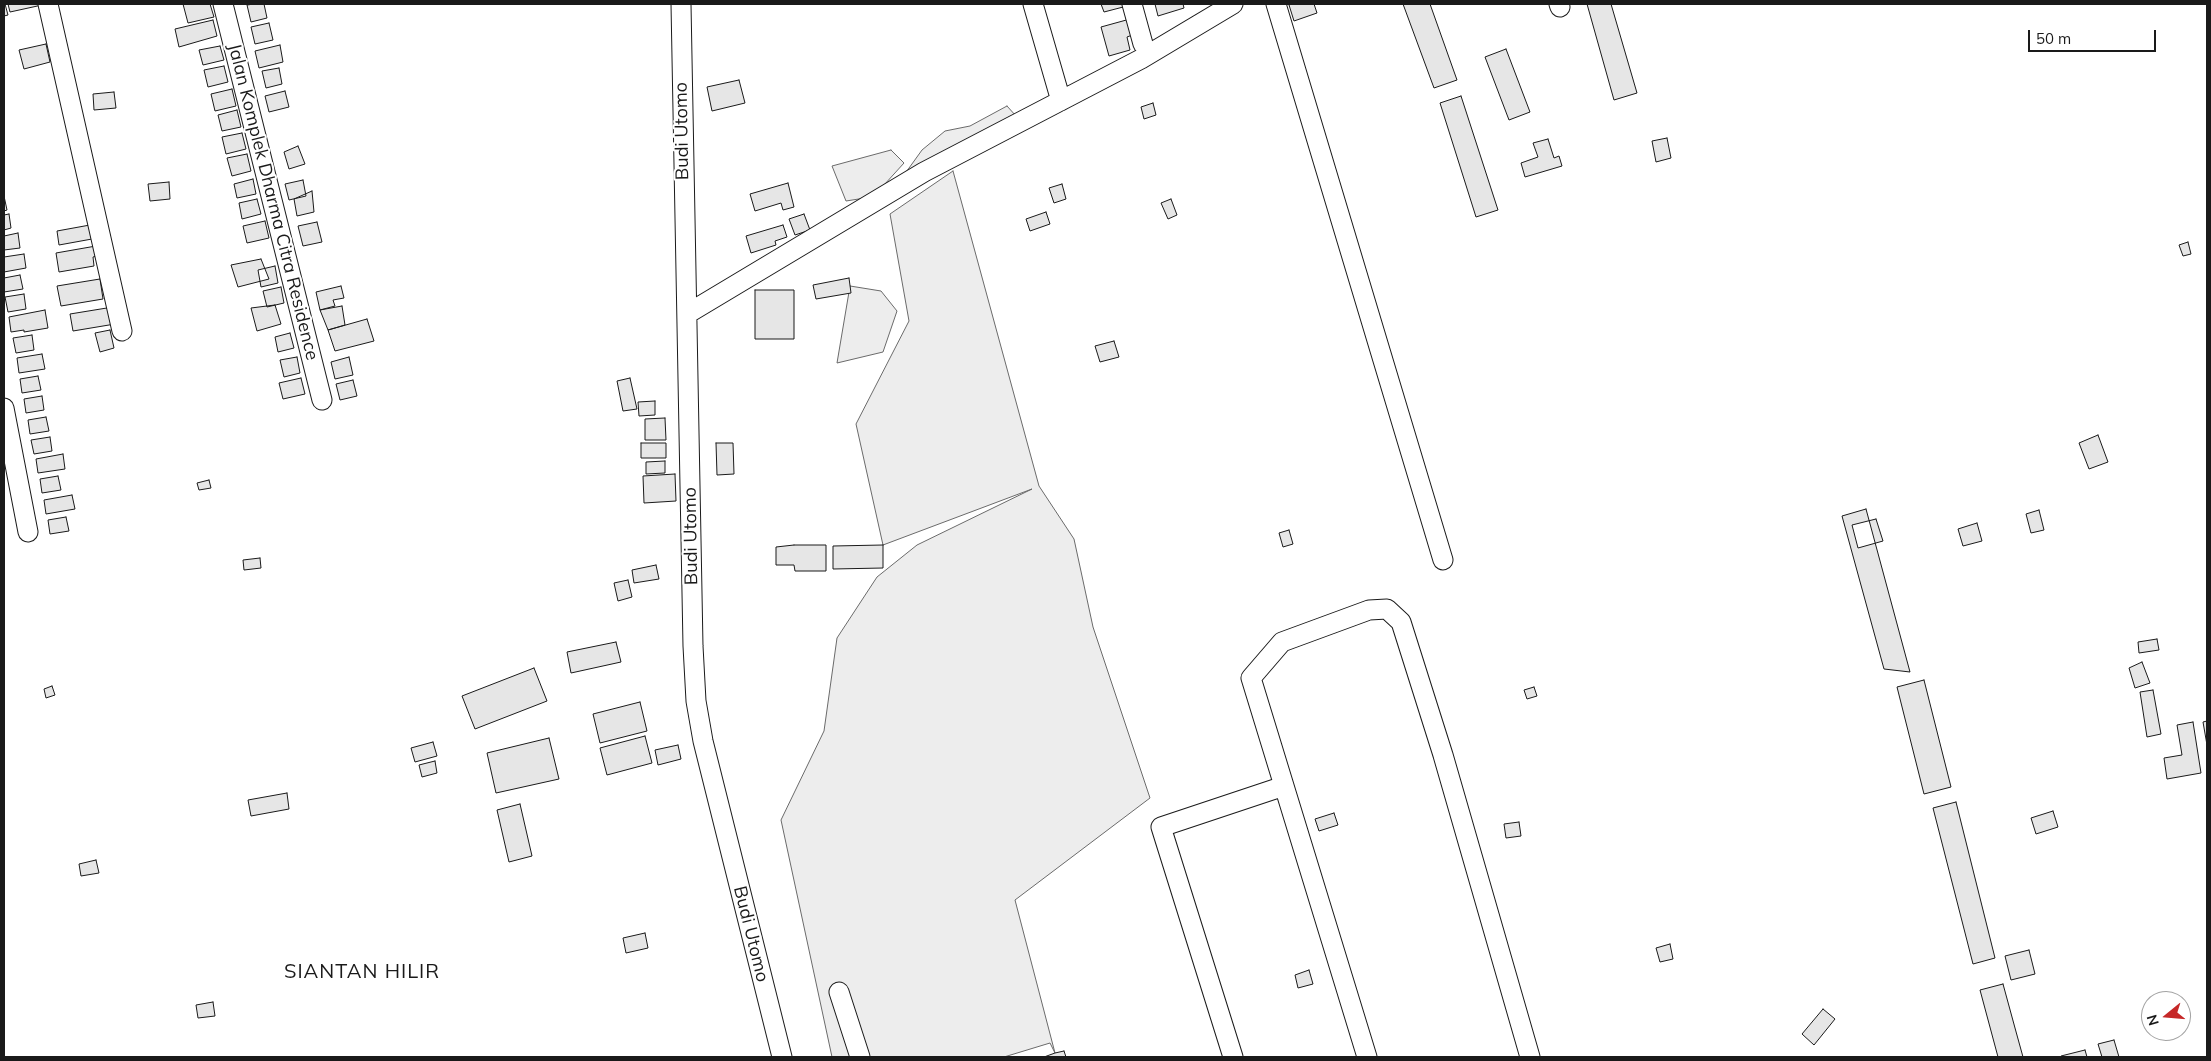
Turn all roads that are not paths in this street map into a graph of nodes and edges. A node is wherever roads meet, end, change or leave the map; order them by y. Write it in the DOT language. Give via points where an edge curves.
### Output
graph roads {
  1 [pos="48,4"];
  2 [pos="223,4"];
  3 [pos="681,4"];
  4 [pos="1033,4"];
  5 [pos="1132,4"];
  6 [pos="1233,4"];
  7 [pos="1276,4"];
  8 [pos="1143,44"];
  9 [pos="1062,100"];
  10 [pos="687,314"];
  11 [pos="122,330"];
  12 [pos="322,400"];
  13 [pos="4,408"];
  14 [pos="28,532"];
  15 [pos="1443,560"];
  16 [pos="1284,786"];
  17 [pos="839,992"];
  18 [pos="782,1057"];
  19 [pos="860,1057"];
  20 [pos="1233,1057"];
  21 [pos="1367,1057"];
  22 [pos="1530,1057"];
  1 -- 11 [label="street"];
  2 -- 12 [label="street, Jalan Komplek Dharma Citra Residence"];
  3 -- 10 [label="street, Budi Utomo"];
  4 -- 9 [label="street"];
  5 -- 8 [label="street"];
  6 -- 9 [label="street" via="1141,59"];
  7 -- 15 [label="street"];
  9 -- 10 [label="street" via="924,172"];
  10 -- 18 [label="street, Budi Utomo" via="696,701 703,741"];
  13 -- 14 [label="street"];
  16 -- 20 [label="street" via="1161,827"];
  16 -- 21 [label="street"];
  16 -- 22 [label="street" via="1251,678 1282,642 1370,610 1387,609 1401,622"];
  17 -- 19 [label="street"];
}
